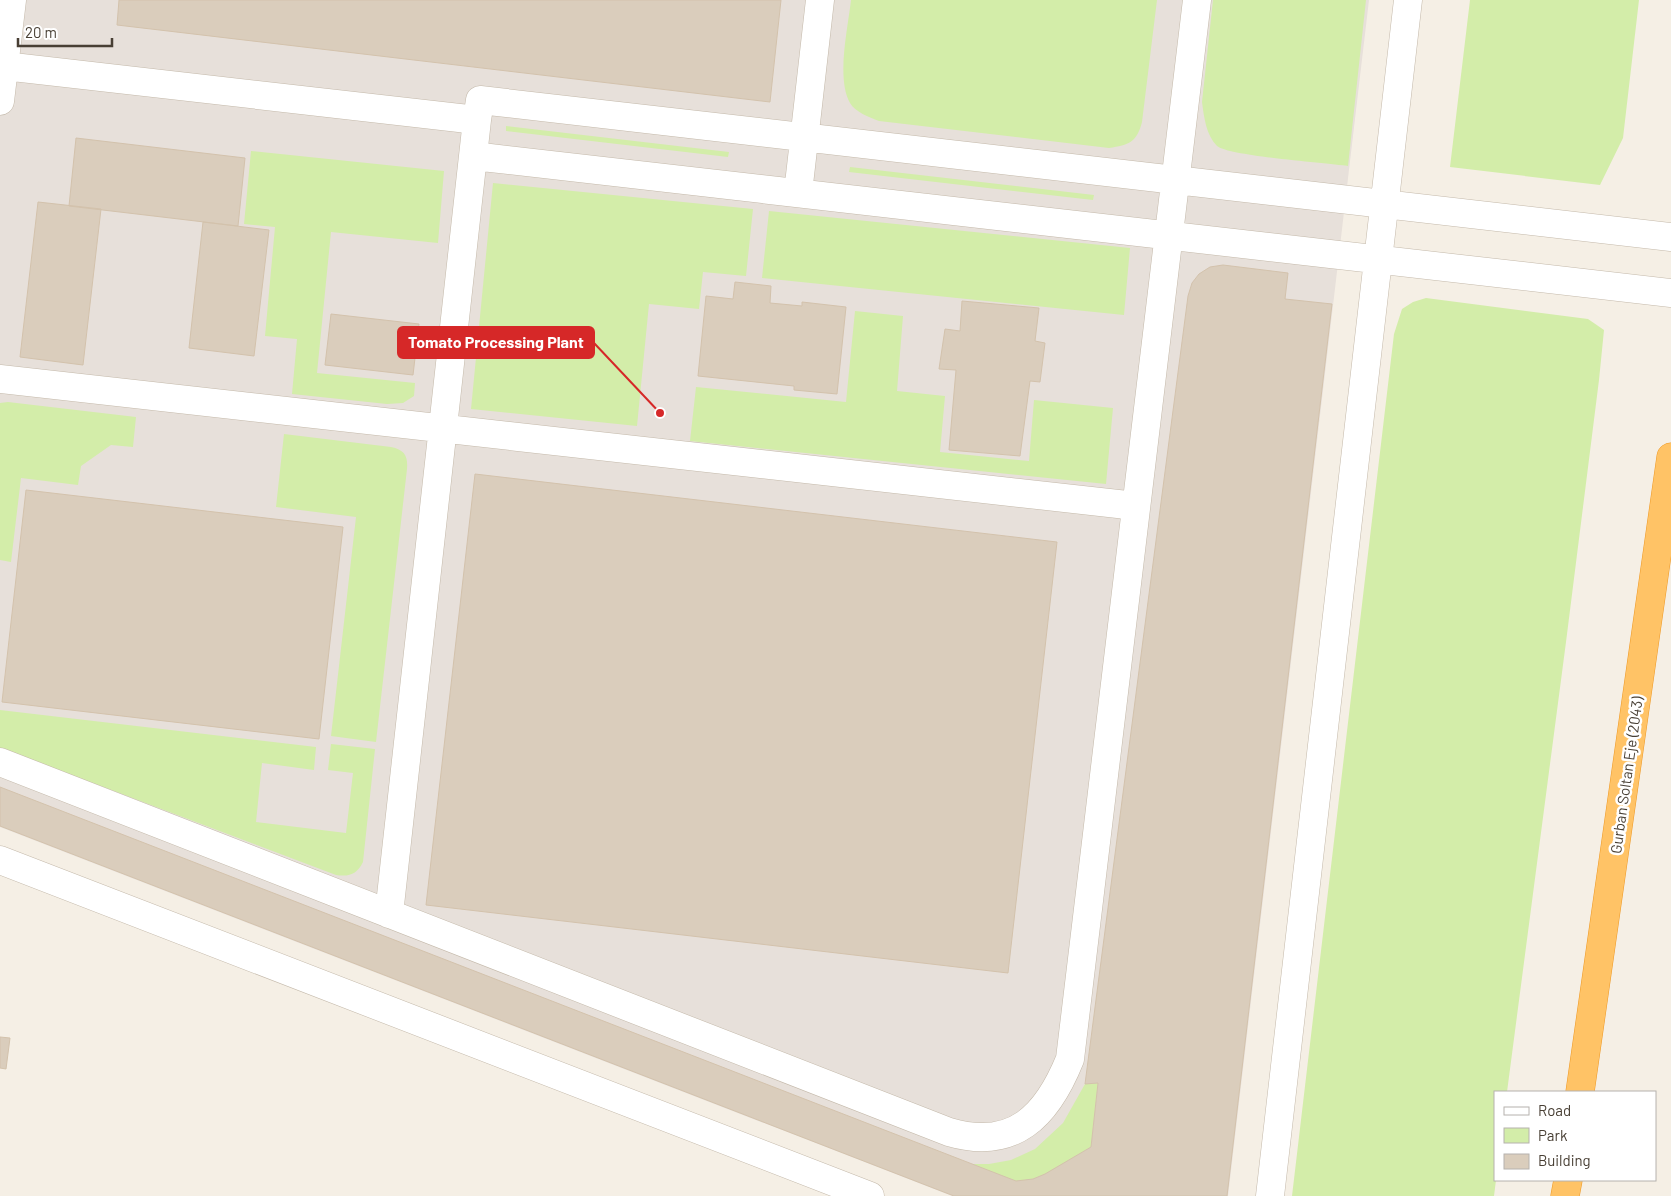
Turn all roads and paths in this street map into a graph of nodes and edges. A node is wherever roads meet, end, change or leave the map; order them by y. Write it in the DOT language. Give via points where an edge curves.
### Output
graph roads {
  1 [pos="12,0"];
  2 [pos="820,0"];
  3 [pos="1196,0"];
  4 [pos="1408,0"];
  5 [pos="4,66"];
  6 [pos="0,101"];
  7 [pos="477,120"];
  8 [pos="804,138"];
  9 [pos="473,156"];
  10 [pos="1175,180"];
  11 [pos="798,193"];
  12 [pos="1384,204"];
  13 [pos="1168,236"];
  14 [pos="1671,237"];
  15 [pos="1378,260"];
  16 [pos="1671,293"];
  17 [pos="0,379"];
  18 [pos="443,428"];
  19 [pos="1671,457"];
  20 [pos="1136,506"];
  21 [pos="0,762"];
  22 [pos="0,860"];
  23 [pos="389,914"];
  24 [pos="1580,1091"];
  25 [pos="1568,1181"];
  26 [pos="870,1196"];
  27 [pos="1270,1196"];
  28 [pos="1565,1196"];
  1 -- 5 [label="lane"];
  2 -- 8 [label="lane"];
  3 -- 10 [label="lane"];
  4 -- 12 [label="lane"];
  5 -- 6 [label="lane"];
  5 -- 7 [label="lane"];
  7 -- 8 [label="lane" via="480,100"];
  7 -- 9 [label="lane"];
  8 -- 10 [label="lane"];
  8 -- 11 [label="lane"];
  9 -- 11 [label="lane"];
  9 -- 18 [label="lane"];
  10 -- 12 [label="lane"];
  10 -- 13 [label="lane"];
  11 -- 13 [label="lane"];
  12 -- 14 [label="lane"];
  12 -- 15 [label="lane"];
  13 -- 15 [label="lane"];
  13 -- 20 [label="lane"];
  15 -- 16 [label="lane"];
  15 -- 27 [label="lane"];
  17 -- 18 [label="lane"];
  18 -- 20 [label="lane"];
  18 -- 23 [label="lane"];
  19 -- 24 [label="highway, Gurban Soltan Eje (2043)"];
  20 -- 23 [label="lane" via="1070,1058 1051,1098 1024,1125 993,1137 978,1138 948,1132"];
  21 -- 23 [label="lane"];
  22 -- 26 [label="lane"];
  25 -- 28 [label="highway"];
}
